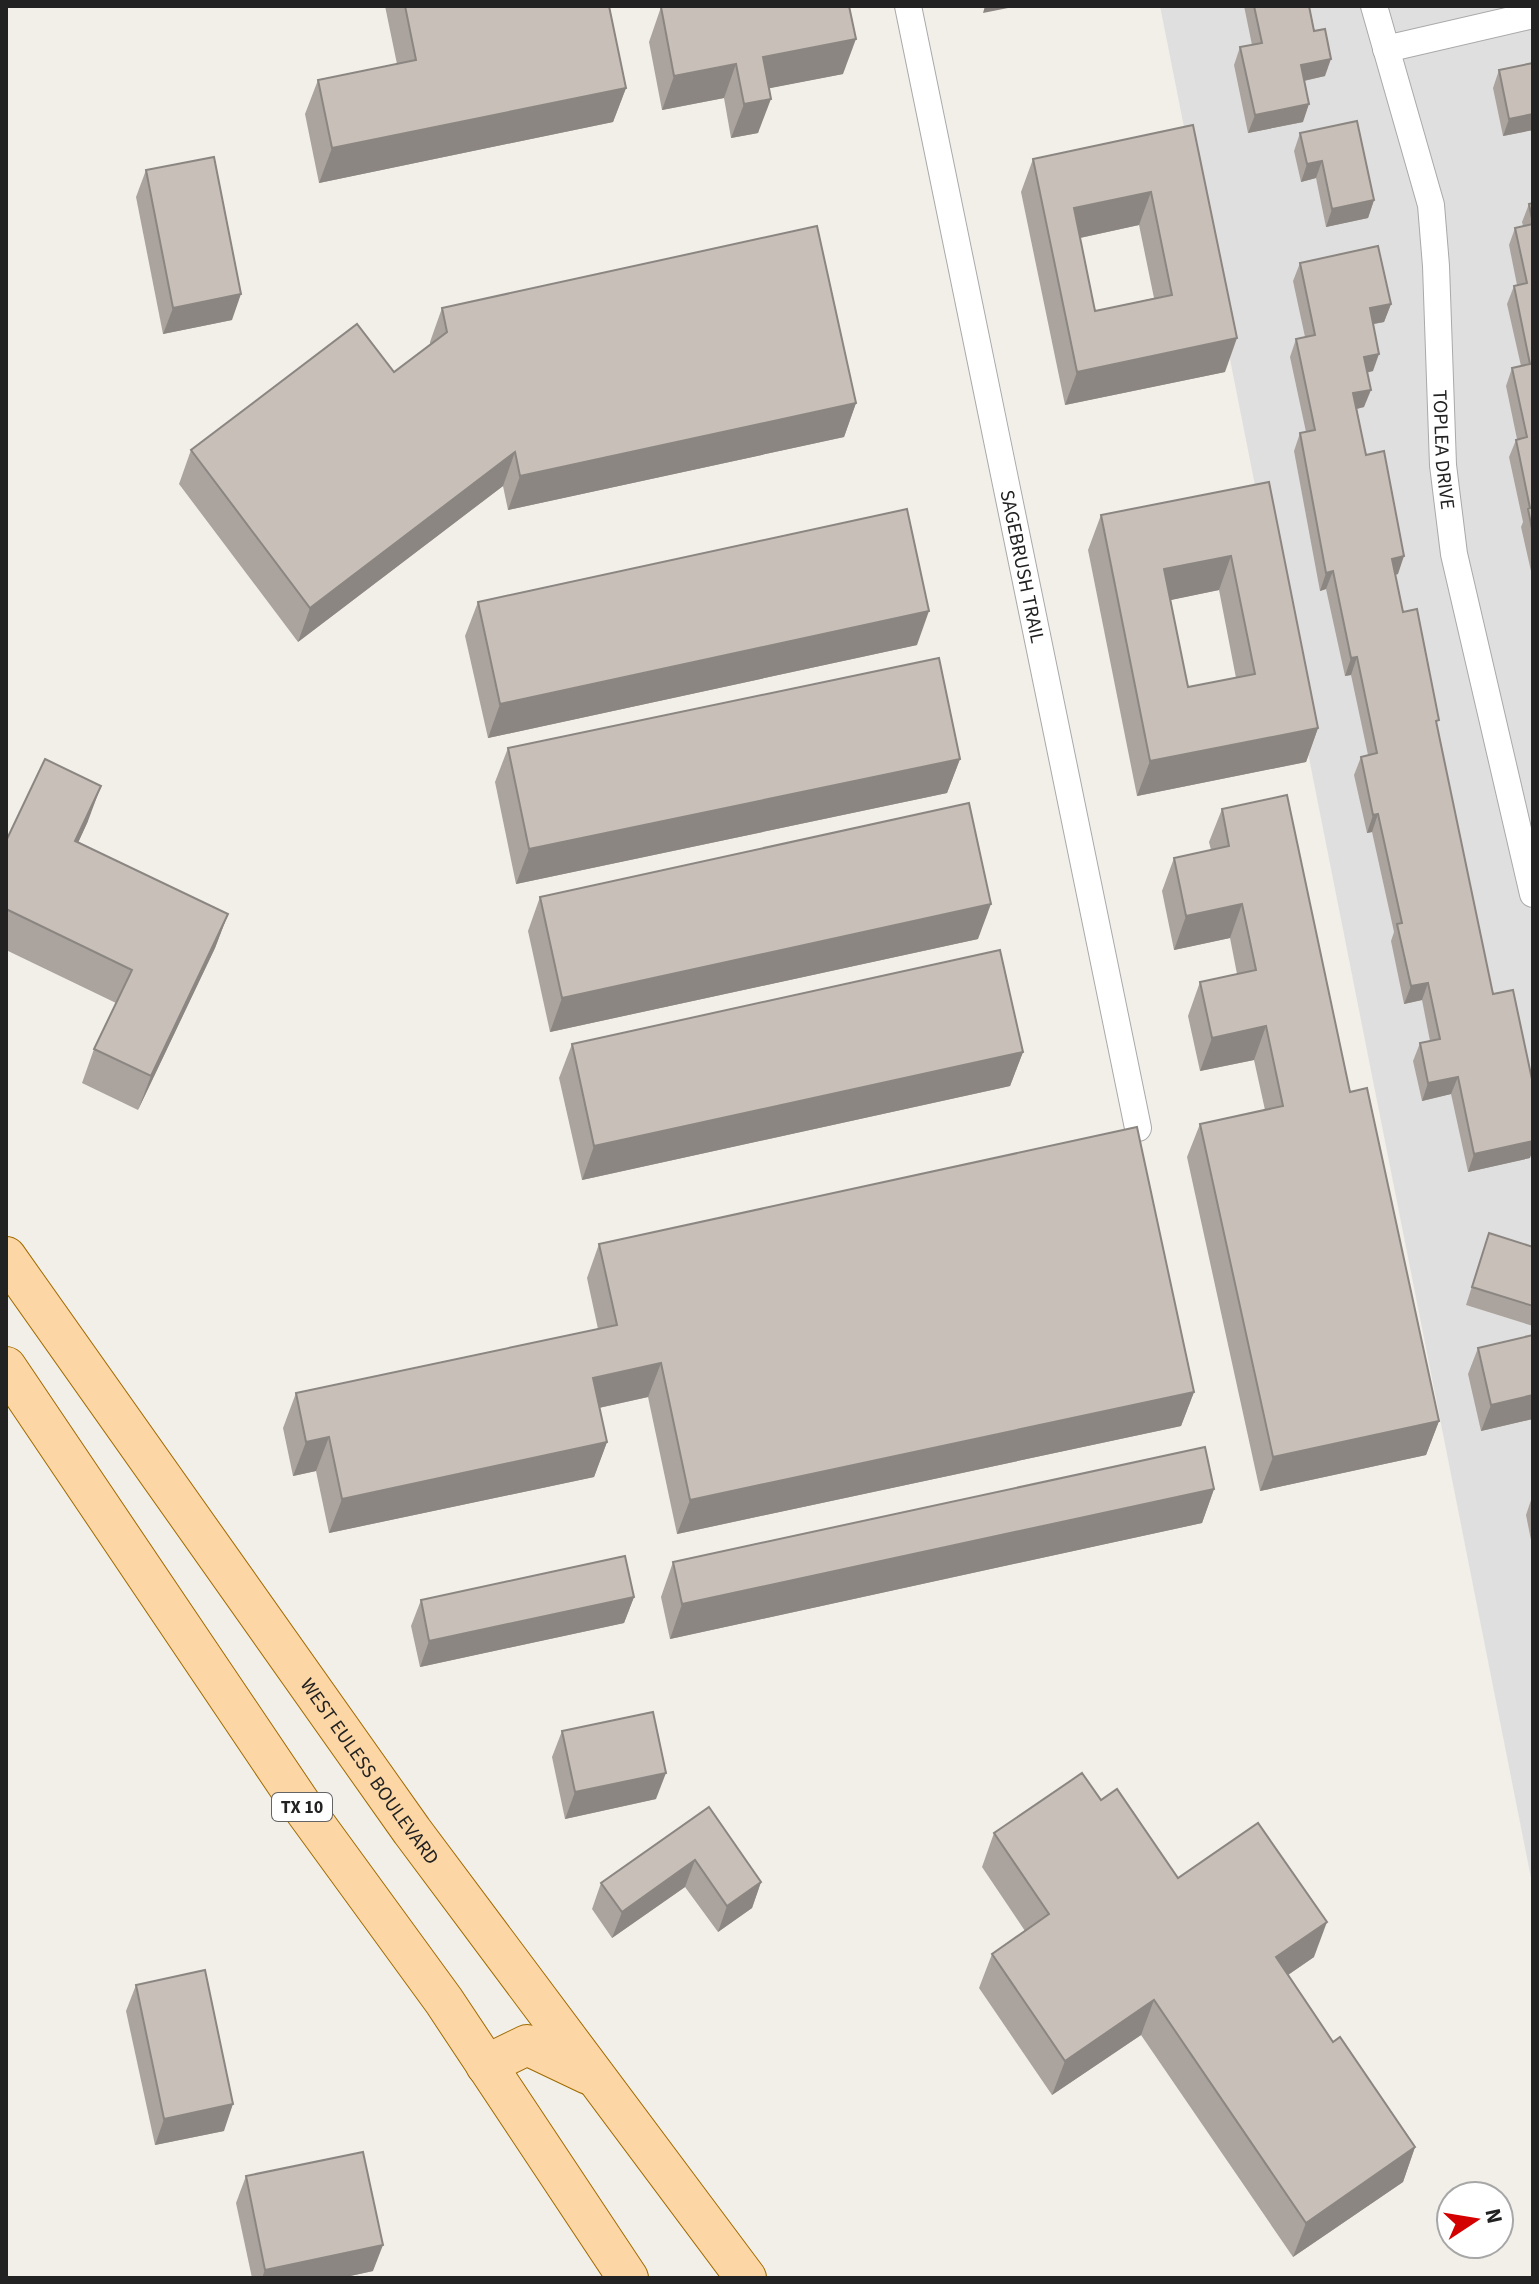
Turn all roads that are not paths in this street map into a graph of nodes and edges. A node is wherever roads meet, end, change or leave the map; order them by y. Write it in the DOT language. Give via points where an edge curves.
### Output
graph roads {
  1 [pos="908,6"];
  2 [pos="1374,6"];
  3 [pos="1533,15"];
  4 [pos="1386,49"];
  5 [pos="1533,894"];
  6 [pos="1138,1128"];
  7 [pos="6,1257"];
  8 [pos="6,1367"];
  9 [pos="486,2065"];
  10 [pos="596,2078"];
  11 [pos="628,2278"];
  12 [pos="746,2278"];
  1 -- 6 [label="street, SAGEBRUSH TRAIL"];
  2 -- 4 [label="street, TOPLEA DRIVE"];
  3 -- 4 [label="street"];
  4 -- 5 [label="street, TOPLEA DRIVE" via="1431,205 1443,465 1454,554"];
  7 -- 10 [label="main road, WEST EULESS BOULEVARD" via="412,1831"];
  8 -- 9 [label="main road, TX 10" via="304,1809"];
  9 -- 10 [label="main road" via="527,2045"];
  9 -- 11 [label="main road, TX 10"];
  10 -- 12 [label="main road, WEST EULESS BOULEVARD"];
}
